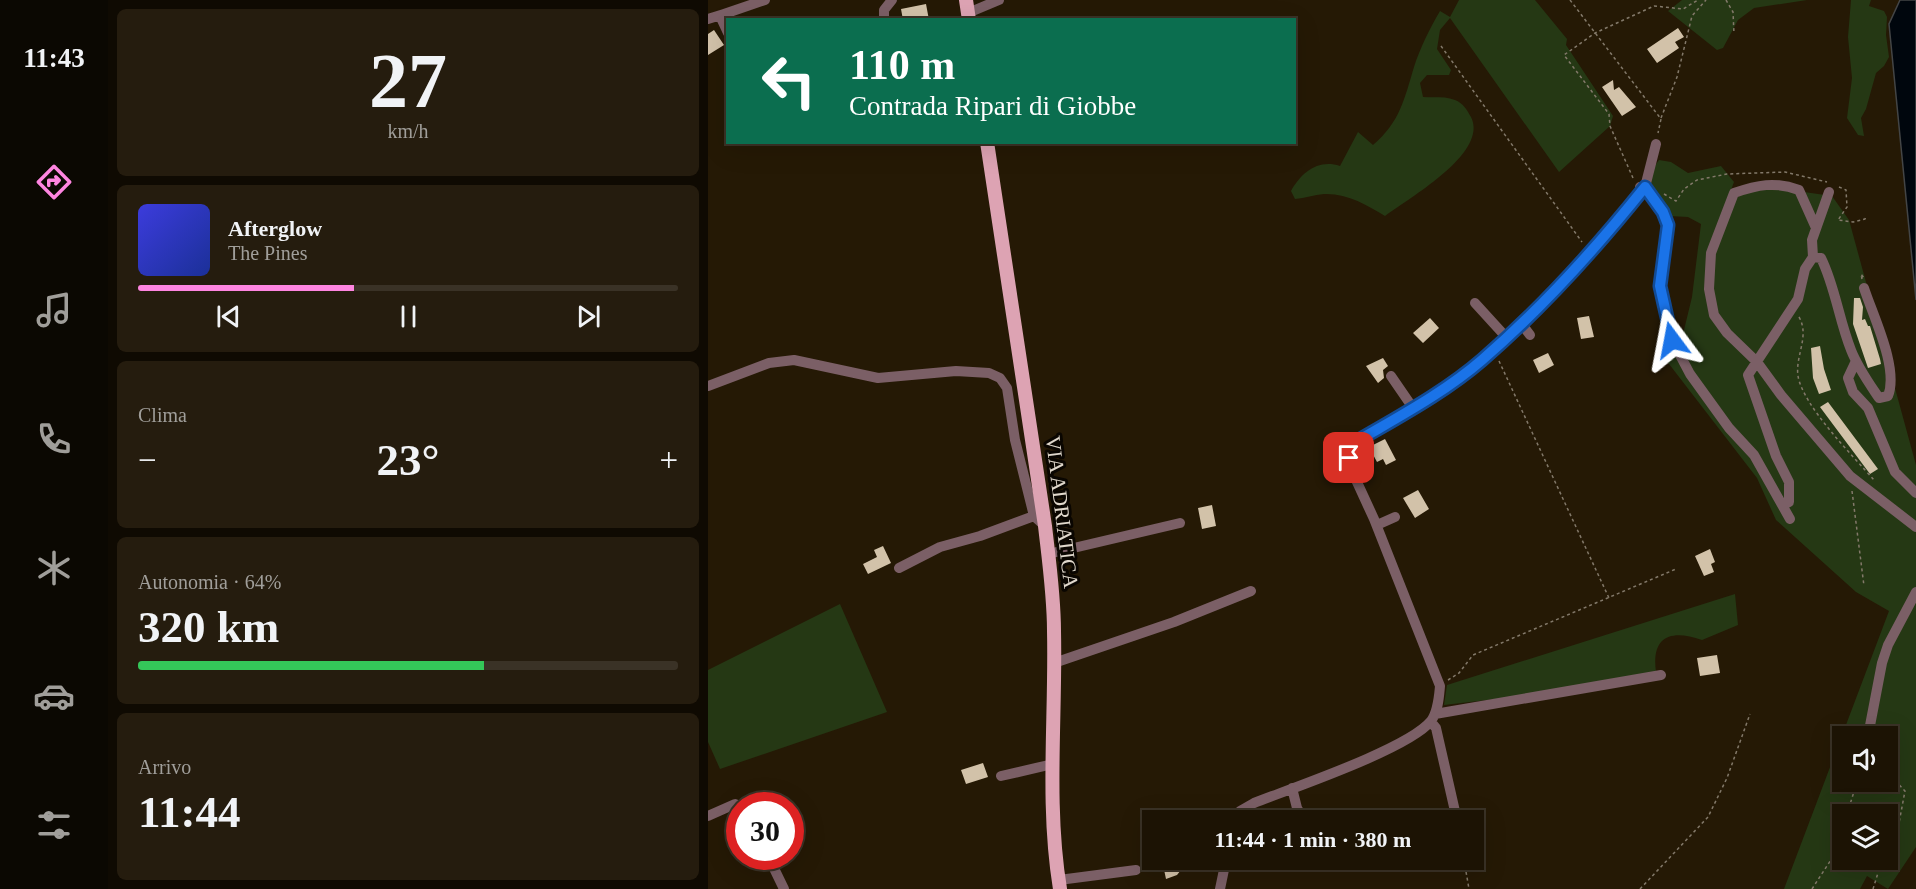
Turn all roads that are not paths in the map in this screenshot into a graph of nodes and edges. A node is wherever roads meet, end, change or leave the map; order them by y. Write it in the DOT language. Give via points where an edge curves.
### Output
graph roads {
  1 [pos="765,0"];
  2 [pos="892,0"];
  3 [pos="999,0"];
  4 [pos="967,11"];
  5 [pos="724,14"];
  6 [pos="884,18"];
  7 [pos="708,19"];
  8 [pos="726,29"];
  9 [pos="987,144"];
  10 [pos="1656,144"];
  11 [pos="1641,187"];
  12 [pos="1829,192"];
  13 [pos="1816,228"];
  14 [pos="1813,258"];
  15 [pos="1864,288"];
  16 [pos="1475,303"];
  17 [pos="1521,323"];
  18 [pos="1530,335"];
  19 [pos="1506,337"];
  20 [pos="1856,361"];
  21 [pos="1757,362"];
  22 [pos="1391,376"];
  23 [pos="708,386"];
  24 [pos="1413,408"];
  25 [pos="1916,493"];
  26 [pos="1783,505"];
  27 [pos="1034,516"];
  28 [pos="1395,517"];
  29 [pos="1790,519"];
  30 [pos="1180,523"];
  31 [pos="1377,525"];
  32 [pos="1045,526"];
  33 [pos="1916,527"];
  34 [pos="1048,554"];
  35 [pos="899,568"];
  36 [pos="1251,591"];
  37 [pos="1916,592"];
  38 [pos="1054,663"];
  39 [pos="1661,675"];
  40 [pos="1433,718"];
  41 [pos="1870,726"];
  42 [pos="1053,764"];
  43 [pos="1001,776"];
  44 [pos="1292,788"];
  45 [pos="726,808"];
  46 [pos="1243,810"];
  47 [pos="1298,810"];
  48 [pos="1455,810"];
  49 [pos="708,816"];
  50 [pos="775,870"];
  51 [pos="1136,870"];
  52 [pos="1224,870"];
  53 [pos="1059,885"];
  54 [pos="784,889"];
  55 [pos="1220,889"];
  1 -- 5 [label="street"];
  2 -- 6 [label="street" via="884,10"];
  3 -- 4 [label="street"];
  5 -- 7 [label="street"];
  5 -- 8 [label="street" via="721,18"];
  9 -- 32 [label="main road, VIA ADRIATICA"];
  10 -- 11 [label="street"];
  11 -- 17 [label="street" via="1589,251"];
  11 -- 26 [label="street" via="1663,212 1668,225 1660,286 1672,340 1690,374 1729,428 1754,454"];
  12 -- 13 [label="street"];
  13 -- 14 [label="street"];
  13 -- 21 [label="street" via="1799,190 1762,184 1734,193 1711,253 1709,289 1714,315"];
  14 -- 20 [label="street" via="1821,258 1828,273"];
  14 -- 21 [label="street" via="1805,269 1798,299"];
  15 -- 20 [label="street" via="1888,358 1892,386 1888,396 1879,398"];
  16 -- 19 [label="street"];
  17 -- 18 [label="street"];
  17 -- 19 [label="street"];
  19 -- 24 [label="street" via="1453,382"];
  20 -- 25 [label="street" via="1848,378 1853,392 1868,408 1895,472"];
  21 -- 26 [label="street" via="1748,375 1789,482 1789,502"];
  21 -- 33 [label="street" via="1850,476"];
  22 -- 24 [label="street"];
  23 -- 27 [label="street" via="769,363 794,360 878,378 956,371 988,373 1000,378 1007,388"];
  24 -- 31 [label="street" via="1359,440 1351,450 1351,469"];
  26 -- 29 [label="street"];
  27 -- 32 [label="street"];
  27 -- 35 [label="street" via="940,547"];
  28 -- 31 [label="street"];
  30 -- 34 [label="street"];
  31 -- 40 [label="street" via="1440,686"];
  32 -- 34 [label="main road, VIA ADRIATICA"];
  34 -- 38 [label="main road, VIA ADRIATICA"];
  36 -- 38 [label="street"];
  37 -- 41 [label="street" via="1888,645"];
  38 -- 42 [label="main road, VIA ADRIATICA"];
  39 -- 40 [label="street"];
  40 -- 44 [label="street" via="1420,731 1390,748"];
  40 -- 48 [label="street"];
  42 -- 43 [label="street"];
  42 -- 53 [label="main road, VIA ADRIATICA"];
  44 -- 46 [label="street"];
  44 -- 47 [label="street"];
  45 -- 49 [label="street"];
  50 -- 54 [label="street"];
  51 -- 53 [label="street"];
  52 -- 55 [label="street"];
}
